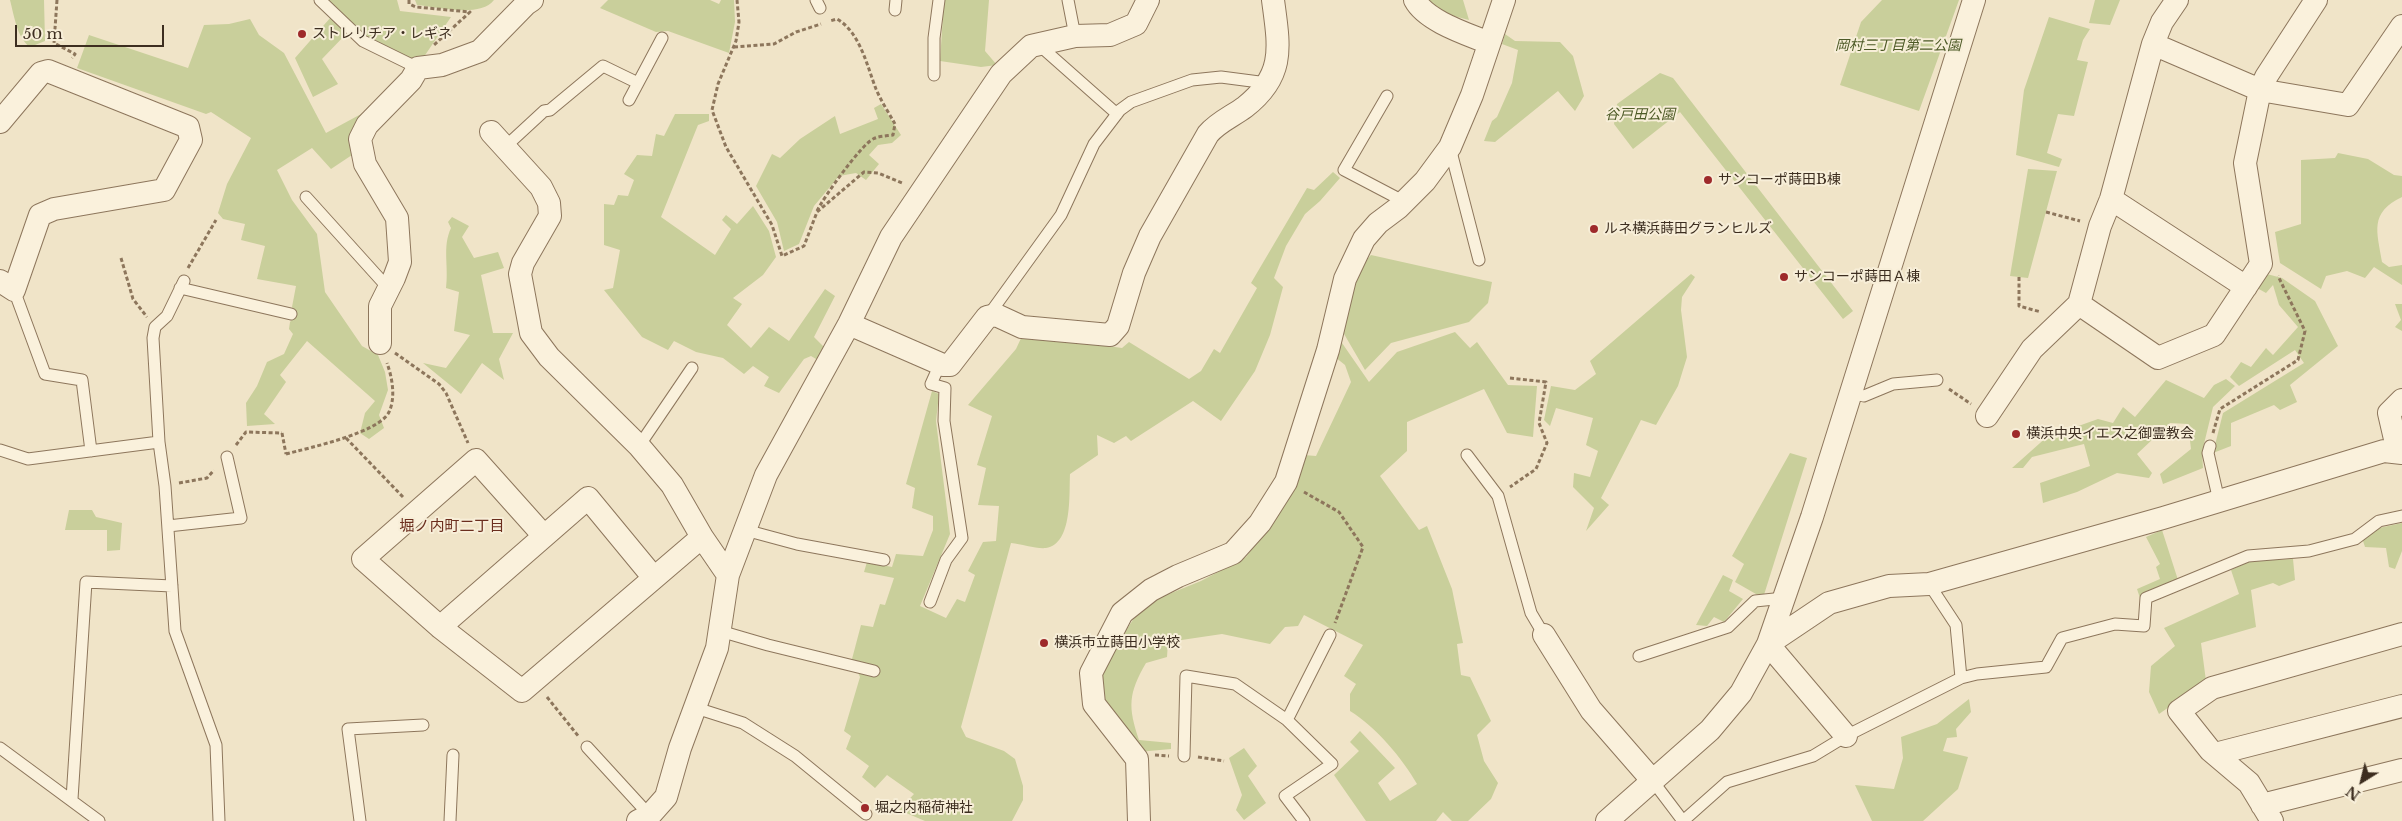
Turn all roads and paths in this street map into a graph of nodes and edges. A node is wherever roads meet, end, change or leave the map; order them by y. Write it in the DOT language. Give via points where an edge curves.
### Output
graph roads {
  1 [pos="58,0"];
  2 [pos="320,0"];
  3 [pos="409,0"];
  4 [pos="532,0"];
  5 [pos="737,0"];
  6 [pos="939,0"];
  7 [pos="1068,0"];
  8 [pos="1148,0"];
  9 [pos="1273,0"];
  10 [pos="1415,0"];
  11 [pos="1504,0"];
  12 [pos="1974,0"];
  13 [pos="2177,0"];
  14 [pos="2316,0"];
  15 [pos="457,24"];
  16 [pos="2402,26"];
  17 [pos="1075,36"];
  18 [pos="662,38"];
  19 [pos="1489,43"];
  20 [pos="2153,44"];
  21 [pos="1039,45"];
  22 [pos="734,47"];
  23 [pos="75,54"];
  24 [pos="418,68"];
  25 [pos="934,75"];
  26 [pos="638,83"];
  27 [pos="1267,83"];
  28 [pos="2260,90"];
  29 [pos="1387,96"];
  30 [pos="629,100"];
  31 [pos="1117,114"];
  32 [pos="0,122"];
  33 [pos="498,140"];
  34 [pos="1450,147"];
  35 [pos="920,194"];
  36 [pos="306,197"];
  37 [pos="2111,199"];
  38 [pos="1405,202"];
  39 [pos="817,212"];
  40 [pos="2046,212"];
  41 [pos="216,220"];
  42 [pos="2100,226"];
  43 [pos="121,258"];
  44 [pos="1479,260"];
  45 [pos="2260,264"];
  46 [pos="189,267"];
  47 [pos="2019,277"];
  48 [pos="7,285"];
  49 [pos="2246,287"];
  50 [pos="388,289"];
  51 [pos="2072,311"];
  52 [pos="291,314"];
  53 [pos="987,317"];
  54 [pos="849,324"];
  55 [pos="155,326"];
  56 [pos="380,343"];
  57 [pos="940,364"];
  58 [pos="692,368"];
  59 [pos="1510,378"];
  60 [pos="1937,380"];
  61 [pos="1850,393"];
  62 [pos="2402,400"];
  63 [pos="1987,416"];
  64 [pos="282,433"];
  65 [pos="346,438"];
  66 [pos="159,442"];
  67 [pos="639,446"];
  68 [pos="2210,446"];
  69 [pos="0,450"];
  70 [pos="91,451"];
  71 [pos="2400,452"];
  72 [pos="1467,455"];
  73 [pos="227,457"];
  74 [pos="476,460"];
  75 [pos="1286,482"];
  76 [pos="401,494"];
  77 [pos="1498,496"];
  78 [pos="2219,501"];
  79 [pos="2402,516"];
  80 [pos="168,526"];
  81 [pos="745,530"];
  82 [pos="544,536"];
  83 [pos="702,537"];
  84 [pos="884,560"];
  85 [pos="728,575"];
  86 [pos="654,578"];
  87 [pos="1929,584"];
  88 [pos="172,586"];
  89 [pos="1784,598"];
  90 [pos="930,602"];
  91 [pos="440,627"];
  92 [pos="720,631"];
  93 [pos="2402,634"];
  94 [pos="1330,635"];
  95 [pos="1544,635"];
  96 [pos="1768,644"];
  97 [pos="1640,656"];
  98 [pos="874,671"];
  99 [pos="1961,678"];
  100 [pos="533,680"];
  101 [pos="2402,706"];
  102 [pos="696,708"];
  103 [pos="1287,720"];
  104 [pos="423,725"];
  105 [pos="1846,736"];
  106 [pos="587,747"];
  107 [pos="0,748"];
  108 [pos="2215,754"];
  109 [pos="453,755"];
  110 [pos="1184,756"];
  111 [pos="2402,770"];
  112 [pos="1652,780"];
  113 [pos="72,799"];
  114 [pos="2267,813"];
  115 [pos="866,814"];
  116 [pos="647,819"];
  117 [pos="99,821"];
  118 [pos="219,821"];
  119 [pos="360,821"];
  120 [pos="450,821"];
  121 [pos="1138,821"];
  122 [pos="1304,821"];
  123 [pos="1607,821"];
  124 [pos="1683,821"];
  1 -- 23 [label="path" via="54,43"];
  2 -- 24 [label="lane" via="363,41"];
  3 -- 15 [label="path" via="409,4 416,7 470,12"];
  4 -- 24 [label="street" via="480,51"];
  5 -- 22 [label="path" via="739,22"];
  6 -- 25 [label="lane"];
  7 -- 17 [label="lane"];
  8 -- 17 [label="street" via="1136,24 1110,34"];
  9 -- 27 [label="street" via="1280,47"];
  10 -- 19 [label="street" via="1419,8 1433,18"];
  11 -- 19 [label="street"];
  12 -- 61 [label="street"];
  13 -- 20 [label="street" via="2162,22"];
  14 -- 28 [label="street"];
  16 -- 28 [label="street" via="2348,105"];
  17 -- 21 [label="street"];
  18 -- 26 [label="lane"];
  19 -- 34 [label="street"];
  20 -- 28 [label="street"];
  20 -- 37 [label="street"];
  21 -- 31 [label="lane"];
  21 -- 35 [label="street" via="1031,46 1001,74"];
  22 -- 39 [label="path" via="718,84 712,110 726,147 772,226 782,256 804,246"];
  22 -- 39 [label="path" via="774,44 796,32 837,19 849,26 895,124 892,135 872,139 858,151"];
  24 -- 50 [label="street" via="411,80 367,125 360,139 365,164 397,218 400,262"];
  26 -- 30 [label="lane"];
  26 -- 33 [label="lane" via="603,66 550,110"];
  27 -- 31 [label="lane" via="1222,77 1192,80 1131,102"];
  27 -- 53 [label="street" via="1264,90 1245,107 1208,134 1150,236 1134,273 1118,326 1110,335 1022,327 996,315"];
  28 -- 45 [label="street" via="2245,163"];
  29 -- 38 [label="lane" via="1344,170"];
  31 -- 53 [label="lane" via="1094,144 1060,215"];
  32 -- 48 [label="street" via="41,73 48,71 188,127 191,140 164,190 54,209 40,215"];
  33 -- 67 [label="street" via="541,188 549,202 550,216 522,263 520,274 531,333 549,357"];
  34 -- 38 [label="street"];
  34 -- 44 [label="lane"];
  35 -- 39 [label="path" via="878,173 864,172"];
  35 -- 54 [label="street" via="891,237"];
  36 -- 50 [label="lane"];
  37 -- 42 [label="street"];
  37 -- 49 [label="street"];
  38 -- 75 [label="street" via="1378,223 1364,240 1344,279 1328,350"];
  40 -- 42 [label="path"];
  41 -- 46 [label="path"];
  42 -- 51 [label="street"];
  43 -- 55 [label="path" via="133,299"];
  45 -- 49 [label="street"];
  45 -- 68 [label="path" via="2275,271 2305,331 2298,360 2220,409"];
  47 -- 51 [label="path" via="2019,306"];
  48 -- 70 [label="lane" via="45,374 82,380"];
  49 -- 51 [label="street" via="2214,335 2158,358"];
  50 -- 56 [label="street" via="380,306"];
  51 -- 63 [label="street" via="2032,349"];
  52 -- 55 [label="lane" via="182,284 167,316"];
  53 -- 57 [label="street" via="950,365"];
  54 -- 57 [label="street"];
  54 -- 81 [label="street" via="766,475"];
  55 -- 66 [label="lane"];
  56 -- 65 [label="path" via="394,382 389,412 381,422"];
  56 -- 74 [label="path" via="439,384"];
  57 -- 90 [label="lane" via="931,384 944,388 944,421 962,538 946,560"];
  58 -- 67 [label="lane"];
  59 -- 77 [label="path" via="1546,382 1540,423 1547,443 1536,469"];
  60 -- 61 [label="lane" via="1893,384 1864,396"];
  60 -- 63 [label="path"];
  61 -- 89 [label="street"];
  62 -- 71 [label="street" via="2389,413"];
  64 -- 65 [label="path" via="286,454"];
  65 -- 76 [label="path"];
  66 -- 70 [label="lane"];
  66 -- 80 [label="lane"];
  67 -- 83 [label="street" via="672,485"];
  68 -- 78 [label="lane" via="2208,453"];
  69 -- 70 [label="lane" via="28,459"];
  71 -- 78 [label="street" via="2384,451"];
  72 -- 77 [label="lane"];
  73 -- 80 [label="lane" via="242,518"];
  74 -- 82 [label="street"];
  74 -- 91 [label="street" via="363,560"];
  75 -- 94 [label="path" via="1339,512 1362,547"];
  75 -- 121 [label="street" via="1260,523 1233,554 1151,590 1122,613 1091,673 1094,704 1137,759"];
  77 -- 95 [label="lane" via="1531,612"];
  78 -- 87 [label="street"];
  79 -- 99 [label="lane" via="2379,521 2355,538 2309,551 2248,556 2146,598 2144,626 2115,624 2062,638 2046,667"];
  80 -- 88 [label="lane"];
  81 -- 84 [label="lane" via="797,544"];
  81 -- 85 [label="street"];
  82 -- 86 [label="street" via="588,498"];
  82 -- 91 [label="street"];
  83 -- 85 [label="street"];
  83 -- 86 [label="street"];
  85 -- 92 [label="street"];
  86 -- 100 [label="street"];
  87 -- 96 [label="street" via="1889,586 1829,603"];
  87 -- 99 [label="lane" via="1956,625"];
  88 -- 113 [label="lane" via="86,582"];
  88 -- 118 [label="lane" via="176,631 216,745"];
  89 -- 96 [label="street"];
  89 -- 97 [label="lane" via="1754,601 1728,627"];
  91 -- 100 [label="street" via="522,691"];
  92 -- 98 [label="lane"];
  92 -- 102 [label="street"];
  93 -- 108 [label="street" via="2212,688 2180,711"];
  94 -- 103 [label="lane"];
  95 -- 112 [label="street" via="1591,710"];
  96 -- 105 [label="street"];
  96 -- 112 [label="street" via="1742,694 1710,730"];
  99 -- 105 [label="lane"];
  100 -- 106 [label="path"];
  101 -- 108 [label="street"];
  102 -- 115 [label="lane" via="743,723 795,756"];
  102 -- 116 [label="street" via="666,797"];
  103 -- 110 [label="lane" via="1235,684 1186,676"];
  103 -- 122 [label="lane" via="1332,764 1285,796"];
  104 -- 119 [label="lane" via="348,729"];
  105 -- 124 [label="lane" via="1813,756 1727,782"];
  106 -- 116 [label="lane"];
  107 -- 113 [label="lane"];
  108 -- 114 [label="street" via="2249,784"];
  109 -- 120 [label="lane"];
  111 -- 114 [label="street"];
  112 -- 123 [label="street"];
  112 -- 124 [label="lane"];
  113 -- 117 [label="lane"];
}
